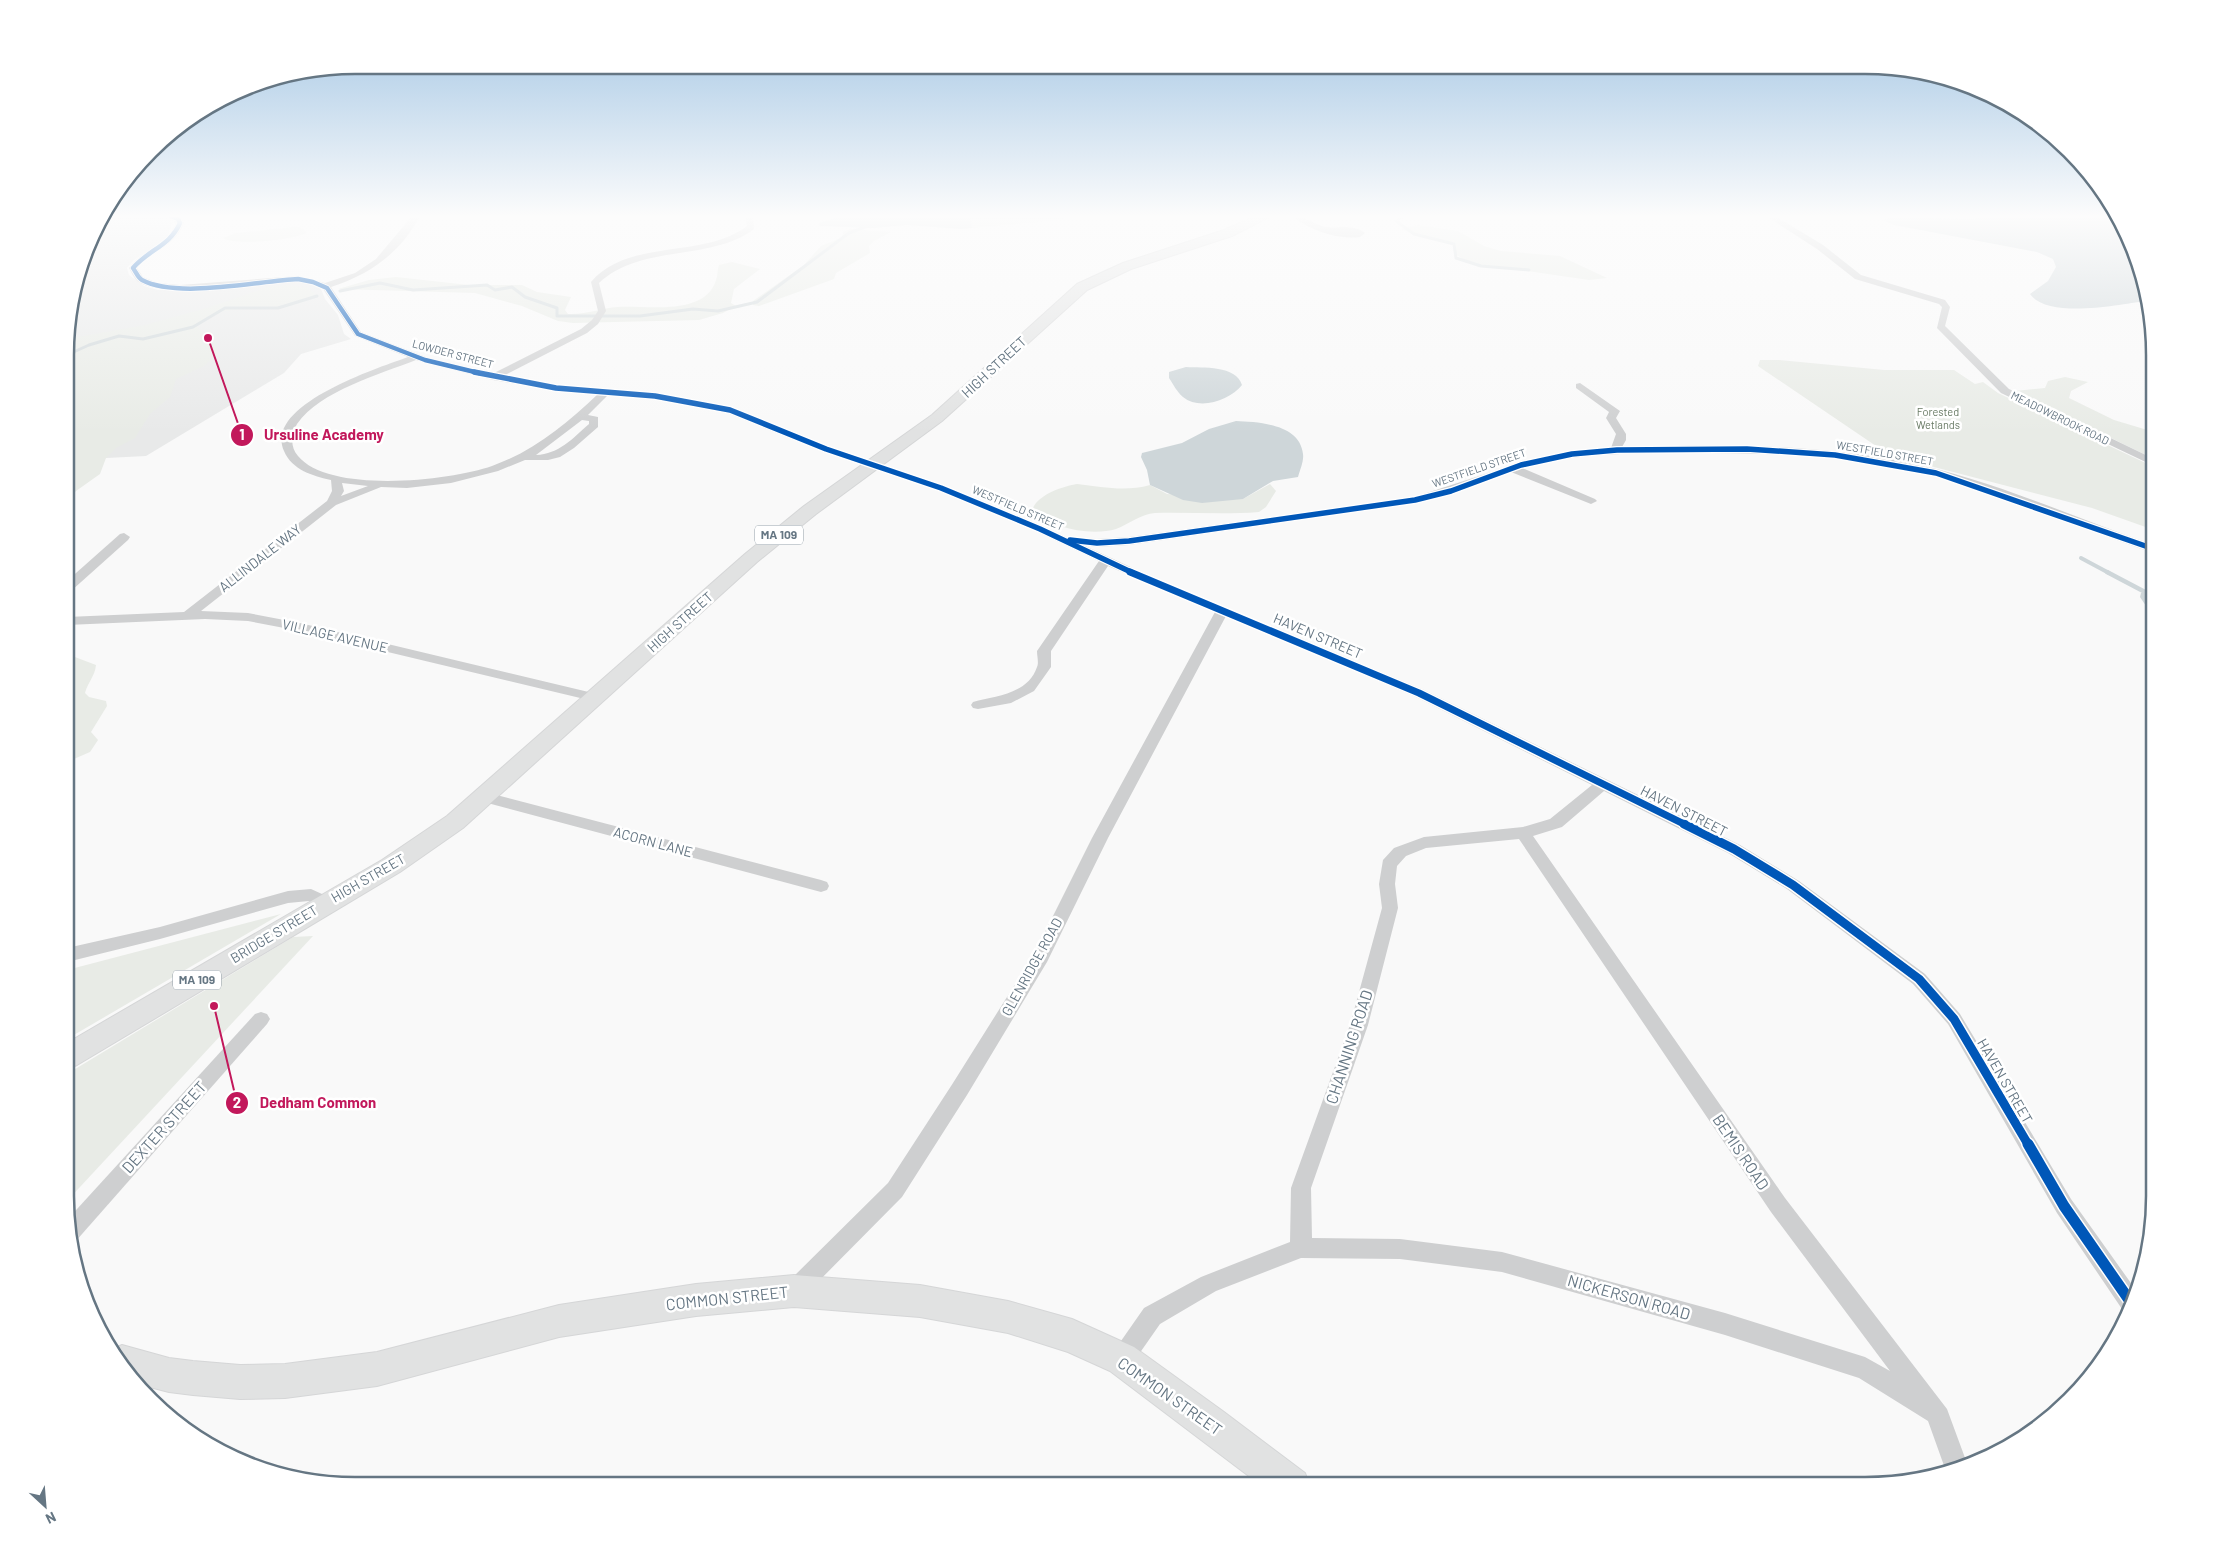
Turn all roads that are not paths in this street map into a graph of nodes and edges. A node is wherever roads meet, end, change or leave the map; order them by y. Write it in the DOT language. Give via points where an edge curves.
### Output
graph roads {
  1 [pos="326,288"];
  2 [pos="595,288"];
  3 [pos="1080,288"];
  4 [pos="1896,288"];
  5 [pos="415,357"];
  6 [pos="493,378"];
  7 [pos="1580,386"];
  8 [pos="605,393"];
  9 [pos="580,416"];
  10 [pos="1617,450"];
  11 [pos="525,457"];
  12 [pos="2146,459"];
  13 [pos="874,465"];
  14 [pos="1511,468"];
  15 [pos="336,478"];
  16 [pos="384,485"];
  17 [pos="1591,501"];
  18 [pos="332,503"];
  19 [pos="124,537"];
  20 [pos="1063,540"];
  21 [pos="2146,546"];
  22 [pos="1105,561"];
  23 [pos="74,583"];
  24 [pos="1222,611"];
  25 [pos="188,615"];
  26 [pos="74,621"];
  27 [pos="597,698"];
  28 [pos="978,705"];
  29 [pos="1602,784"];
  30 [pos="485,797"];
  31 [pos="1523,833"];
  32 [pos="821,886"];
  33 [pos="327,903"];
  34 [pos="74,954"];
  35 [pos="261,1018"];
  36 [pos="74,1053"];
  37 [pos="75,1227"];
  38 [pos="1301,1248"];
  39 [pos="794,1291"];
  40 [pos="2127,1297"];
  41 [pos="1122,1359"];
  42 [pos="130,1364"];
  43 [pos="1938,1417"];
  44 [pos="1954,1463"];
  45 [pos="1280,1477"];
  1 -- 5 [label="street, LOWDER STREET" via="350,328 370,340"];
  2 -- 6 [label="street" via="602,303 600,316 584,330"];
  3 -- 13 [label="main road, HIGH STREET / MA 109" via="948,409"];
  4 -- 12 [label="street, MEADOWBROOK ROAD" via="1942,302 1946,307 1940,326 2005,391"];
  5 -- 6 [label="street, LOWDER STREET"];
  5 -- 15 [label="street" via="339,390 310,407 292,425 287,441 294,459 310,470"];
  6 -- 8 [label="street, LOWDER STREET"];
  7 -- 10 [label="street" via="1615,411 1610,418 1621,434"];
  8 -- 9 [label="street"];
  8 -- 13 [label="street, LOWDER STREET" via="656,396 730,410 812,444"];
  9 -- 11 [label="street" via="556,438"];
  9 -- 11 [label="street" via="594,419 594,425 557,456 543,459"];
  10 -- 14 [label="street, WESTFIELD STREET" via="1550,458"];
  10 -- 21 [label="street, WESTFIELD STREET" via="1781,450 1901,465 1974,484"];
  11 -- 16 [label="street" via="458,479 415,485"];
  13 -- 20 [label="street, WESTFIELD STREET" via="941,488"];
  13 -- 27 [label="main road, HIGH STREET / MA 109" via="769,543"];
  14 -- 17 [label="street"];
  14 -- 20 [label="street, WESTFIELD STREET" via="1451,491 1387,505 1129,541"];
  15 -- 16 [label="street"];
  15 -- 18 [label="street" via="338,491"];
  16 -- 18 [label="street, ALLINDALE WAY"];
  18 -- 25 [label="street, ALLINDALE WAY"];
  19 -- 23 [label="street"];
  20 -- 22 [label="street, HAVEN STREET"];
  22 -- 24 [label="street, HAVEN STREET"];
  22 -- 28 [label="street" via="1044,651 1044,667 1029,688 1006,700"];
  24 -- 29 [label="street, HAVEN STREET" via="1419,693"];
  24 -- 39 [label="street, GLENRIDGE ROAD" via="1040,957 960,1089 895,1190"];
  25 -- 26 [label="street, VILLAGE AVENUE"];
  25 -- 27 [label="street, VILLAGE AVENUE" via="226,615 272,621"];
  27 -- 30 [label="main road, HIGH STREET / MA 109"];
  29 -- 31 [label="street, CHANNING ROAD" via="1556,823"];
  29 -- 40 [label="street, HAVEN STREET" via="1734,850 1793,885 1919,979 1954,1019 2064,1206"];
  30 -- 32 [label="street, ACORN LANE"];
  30 -- 33 [label="main road, HIGH STREET / MA 109" via="434,838"];
  31 -- 38 [label="street, CHANNING ROAD" via="1424,843 1400,852 1389,864 1386,884 1390,908 1359,1025 1301,1188"];
  31 -- 43 [label="street, BEMIS ROAD" via="1778,1205"];
  33 -- 34 [label="street, HIGH STREET" via="311,895 288,897"];
  33 -- 36 [label="main road, BRIDGE STREET / MA 109"];
  35 -- 37 [label="street, DEXTER STREET"];
  38 -- 41 [label="street" via="1209,1284 1152,1316"];
  38 -- 43 [label="street, NICKERSON ROAD" via="1400,1249 1502,1262 1725,1324 1865,1368"];
  39 -- 41 [label="main road, COMMON STREET" via="920,1301 1008,1317 1072,1336"];
  39 -- 42 [label="main road, COMMON STREET" via="696,1300 559,1321 377,1369 311,1379 263,1382 192,1378"];
  41 -- 45 [label="main road, COMMON STREET"];
  43 -- 44 [label="street, BEMIS ROAD"];
}
